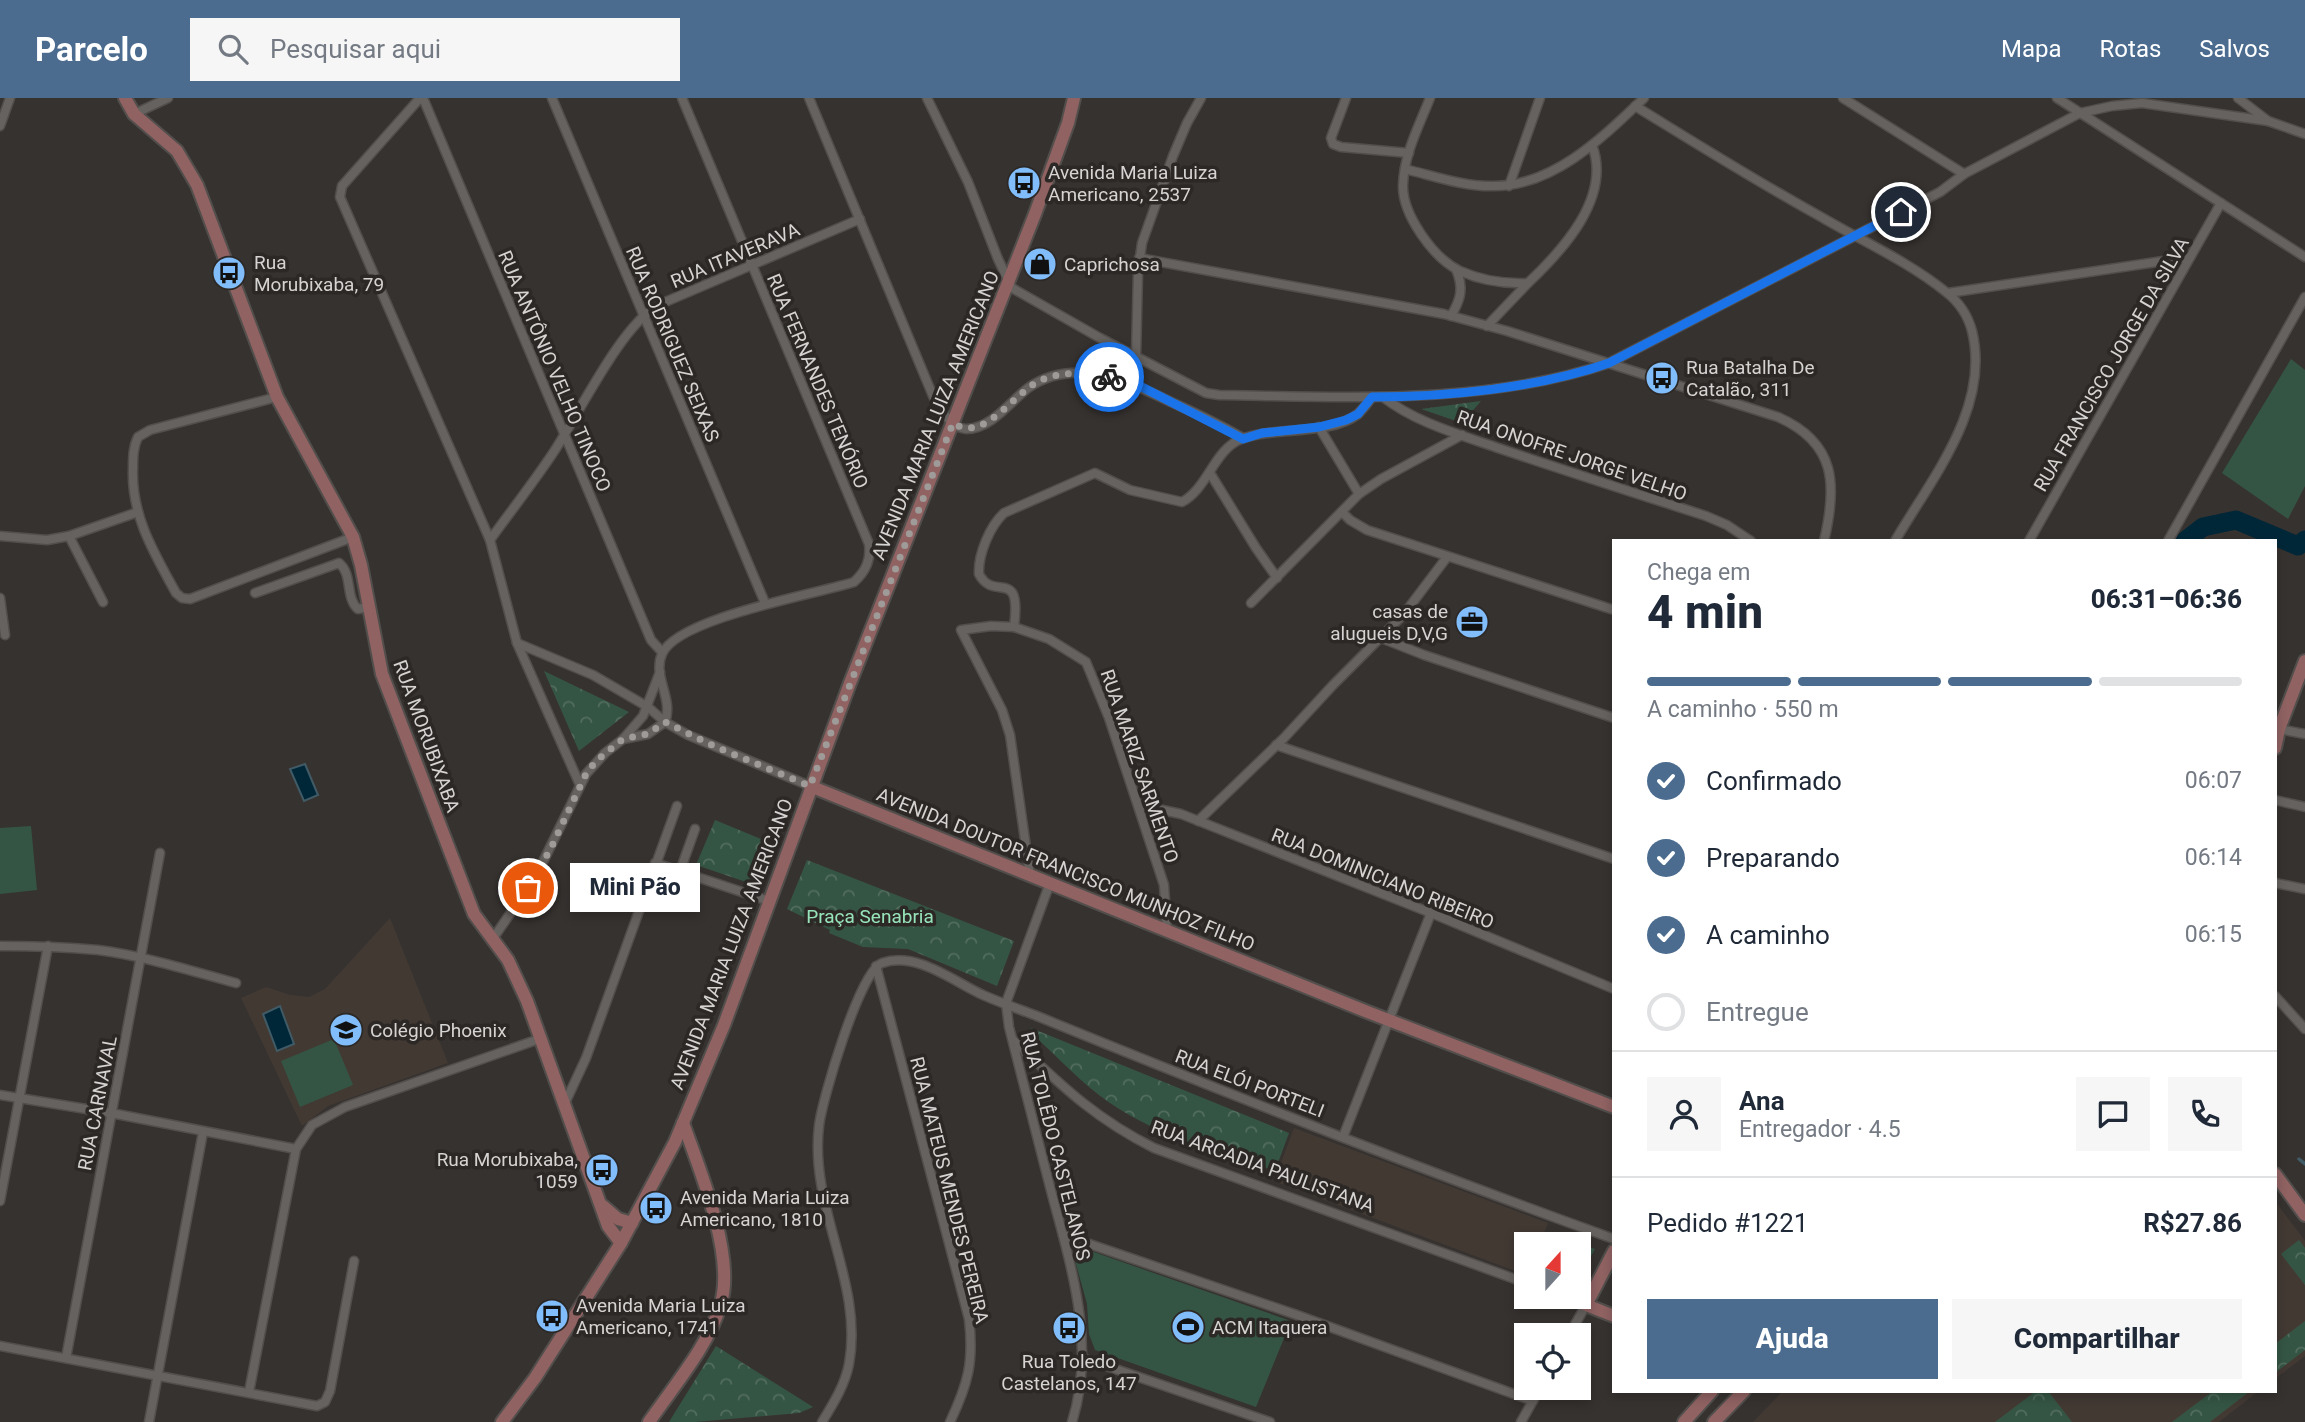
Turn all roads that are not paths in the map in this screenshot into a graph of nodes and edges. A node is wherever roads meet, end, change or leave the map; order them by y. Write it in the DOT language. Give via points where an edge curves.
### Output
graph roads {
  1 [pos="10,98"];
  2 [pos="125,98"];
  3 [pos="168,98"];
  4 [pos="422,98"];
  5 [pos="552,98"];
  6 [pos="682,98"];
  7 [pos="809,98"];
  8 [pos="927,98"];
  9 [pos="1074,98"];
  10 [pos="1202,98"];
  11 [pos="1346,98"];
  12 [pos="1430,98"];
  13 [pos="1540,98"];
  14 [pos="1644,98"];
  15 [pos="1843,98"];
  16 [pos="2057,98"];
  17 [pos="2238,98"];
  18 [pos="1635,106"];
  19 [pos="2080,113"];
  20 [pos="134,114"];
  21 [pos="2268,121"];
  22 [pos="0,126"];
  23 [pos="2305,134"];
  24 [pos="1592,145"];
  25 [pos="1409,153"];
  26 [pos="1405,169"];
  27 [pos="1964,174"];
  28 [pos="1509,186"];
  29 [pos="2221,203"];
  30 [pos="860,219"];
  31 [pos="1856,236"];
  32 [pos="2190,257"];
  33 [pos="2305,257"];
  34 [pos="1139,258"];
  35 [pos="752,263"];
  36 [pos="1456,269"];
  37 [pos="1010,281"];
  38 [pos="1528,283"];
  39 [pos="1948,293"];
  40 [pos="2305,297"];
  41 [pos="644,314"];
  42 [pos="1451,316"];
  43 [pos="1488,326"];
  44 [pos="1136,357"];
  45 [pos="1609,363"];
  46 [pos="277,397"];
  47 [pos="1372,397"];
  48 [pos="1383,397"];
  49 [pos="953,423"];
  50 [pos="1319,427"];
  51 [pos="564,433"];
  52 [pos="1462,435"];
  53 [pos="1243,439"];
  54 [pos="1210,473"];
  55 [pos="1359,494"];
  56 [pos="138,512"];
  57 [pos="1342,512"];
  58 [pos="0,536"];
  59 [pos="69,536"];
  60 [pos="353,537"];
  61 [pos="1747,539"];
  62 [pos="1824,539"];
  63 [pos="1896,539"];
  64 [pos="2030,539"];
  65 [pos="2169,539"];
  66 [pos="490,540"];
  67 [pos="1447,557"];
  68 [pos="1277,578"];
  69 [pos="254,593"];
  70 [pos="0,598"];
  71 [pos="103,603"];
  72 [pos="765,603"];
  73 [pos="1251,603"];
  74 [pos="369,607"];
  75 [pos="1612,609"];
  76 [pos="1014,627"];
  77 [pos="5,635"];
  78 [pos="1381,638"];
  79 [pos="517,643"];
  80 [pos="662,652"];
  81 [pos="2305,661"];
  82 [pos="660,672"];
  83 [pos="648,707"];
  84 [pos="1612,717"];
  85 [pos="665,722"];
  86 [pos="2279,729"];
  87 [pos="2305,734"];
  88 [pos="2277,738"];
  89 [pos="623,739"];
  90 [pos="1276,745"];
  91 [pos="580,785"];
  92 [pos="810,786"];
  93 [pos="2277,800"];
  94 [pos="1139,805"];
  95 [pos="677,806"];
  96 [pos="2305,807"];
  97 [pos="1198,821"];
  98 [pos="695,829"];
  99 [pos="160,853"];
  100 [pos="1612,858"];
  101 [pos="655,863"];
  102 [pos="680,871"];
  103 [pos="1030,875"];
  104 [pos="1050,883"];
  105 [pos="2277,883"];
  106 [pos="2305,889"];
  107 [pos="769,901"];
  108 [pos="1431,913"];
  109 [pos="1167,932"];
  110 [pos="492,940"];
  111 [pos="0,946"];
  112 [pos="48,946"];
  113 [pos="140,958"];
  114 [pos="876,966"];
  115 [pos="236,984"];
  116 [pos="1612,988"];
  117 [pos="2277,998"];
  118 [pos="1006,1003"];
  119 [pos="1388,1020"];
  120 [pos="2305,1029"];
  121 [pos="542,1038"];
  122 [pos="1013,1040"];
  123 [pos="0,1095"];
  124 [pos="19,1099"];
  125 [pos="565,1102"];
  126 [pos="1612,1106"];
  127 [pos="111,1113"];
  128 [pos="683,1123"];
  129 [pos="203,1132"];
  130 [pos="1343,1137"];
  131 [pos="675,1142"];
  132 [pos="296,1149"];
  133 [pos="694,1152"];
  134 [pos="2277,1177"];
  135 [pos="0,1201"];
  136 [pos="602,1205"];
  137 [pos="2305,1215"];
  138 [pos="632,1223"];
  139 [pos="1063,1235"];
  140 [pos="1612,1238"];
  141 [pos="621,1243"];
  142 [pos="1612,1255"];
  143 [pos="354,1261"];
  144 [pos="1514,1279"];
  145 [pos="1591,1295"];
  146 [pos="1591,1307"];
  147 [pos="1612,1315"];
  148 [pos="0,1346"];
  149 [pos="66,1358"];
  150 [pos="1083,1358"];
  151 [pos="157,1377"];
  152 [pos="249,1392"];
  153 [pos="1710,1393"];
  154 [pos="1742,1393"];
  155 [pos="1533,1401"];
  156 [pos="149,1422"];
  157 [pos="502,1422"];
  158 [pos="649,1422"];
  159 [pos="822,1422"];
  160 [pos="950,1422"];
  161 [pos="1072,1422"];
  162 [pos="1270,1422"];
  163 [pos="1521,1422"];
  164 [pos="1684,1422"];
  165 [pos="1714,1422"];
  1 -- 22 [label="street"];
  2 -- 20 [label="street, RUA MORUBIXABA"];
  3 -- 20 [label="street"];
  4 -- 51 [label="street, RUA ANTÔNIO VELHO TINOCO"];
  4 -- 66 [label="street" via="342,186 340,197"];
  5 -- 41 [label="street, RUA RODRIGUEZ SEIXAS"];
  6 -- 35 [label="street, RUA FERNANDES TENÓRIO"];
  7 -- 30 [label="street"];
  8 -- 37 [label="street"];
  9 -- 37 [label="street, AVENIDA MARIA LUIZA AMERICANO"];
  10 -- 34 [label="street" via="1173,156"];
  11 -- 25 [label="street" via="1331,138 1333,144"];
  12 -- 25 [label="street"];
  13 -- 28 [label="street"];
  14 -- 18 [label="street"];
  15 -- 27 [label="street"];
  16 -- 19 [label="street"];
  17 -- 21 [label="street"];
  18 -- 24 [label="street"];
  18 -- 31 [label="street"];
  19 -- 21 [label="street" via="2150,103"];
  19 -- 27 [label="street"];
  19 -- 29 [label="street"];
  20 -- 46 [label="street, RUA MORUBIXABA" via="177,151 197,185"];
  21 -- 23 [label="street"];
  24 -- 28 [label="street" via="1540,176"];
  24 -- 38 [label="street" via="1599,165 1593,196 1566,242"];
  25 -- 26 [label="street"];
  26 -- 28 [label="street" via="1460,182"];
  26 -- 36 [label="street" via="1403,187 1415,225"];
  27 -- 31 [label="street" via="1940,192"];
  29 -- 32 [label="street, RUA FRANCISCO JORGE DA SILVA"];
  29 -- 33 [label="street"];
  30 -- 35 [label="street, RUA ITAVERAVA"];
  30 -- 49 [label="street" via="933,396"];
  31 -- 39 [label="street"];
  31 -- 45 [label="street"];
  32 -- 39 [label="street"];
  32 -- 64 [label="street, RUA FRANCISCO JORGE DA SILVA"];
  34 -- 42 [label="street"];
  34 -- 44 [label="street"];
  35 -- 41 [label="street, RUA ITAVERAVA"];
  35 -- 72 [label="street, RUA FERNANDES TENÓRIO" via="869,544 869,561 854,582"];
  36 -- 38 [label="street" via="1487,279"];
  36 -- 42 [label="street" via="1462,292"];
  37 -- 44 [label="street" via="1012,288 1030,299"];
  37 -- 49 [label="street, AVENIDA MARIA LUIZA AMERICANO"];
  38 -- 43 [label="street"];
  39 -- 63 [label="street" via="1967,316 1973,333 1971,397 1959,431"];
  40 -- 65 [label="street"];
  41 -- 51 [label="street, RUA ITAVERAVA"];
  41 -- 72 [label="street, RUA RODRIGUEZ SEIXAS"];
  42 -- 43 [label="street"];
  43 -- 45 [label="street"];
  44 -- 47 [label="street" via="1212,394"];
  45 -- 48 [label="street" via="1532,383"];
  45 -- 62 [label="street" via="1793,424 1808,436 1832,477 1833,500"];
  46 -- 56 [label="street" via="142,433 133,450 133,494"];
  46 -- 60 [label="street, RUA MORUBIXABA"];
  47 -- 48 [label="street"];
  47 -- 50 [label="street" via="1358,414"];
  48 -- 52 [label="street, RUA ONOFRE JORGE VELHO" via="1406,413"];
  49 -- 53 [label="street" via="975,428 1038,382 1089,373 1138,385"];
  49 -- 92 [label="street, AVENIDA MARIA LUIZA AMERICANO"];
  50 -- 53 [label="street"];
  50 -- 55 [label="street"];
  51 -- 66 [label="street, RUA ITAVERAVA"];
  51 -- 80 [label="street, RUA ANTÔNIO VELHO TINOCO" via="652,640"];
  52 -- 55 [label="street"];
  52 -- 61 [label="street, RUA ONOFRE JORGE VELHO" via="1706,516"];
  53 -- 54 [label="street" via="1227,449"];
  54 -- 68 [label="street"];
  54 -- 76 [label="street" via="1182,502 1130,489 1095,473 1004,513 985,545 979,574 983,581 1015,595"];
  55 -- 57 [label="street"];
  56 -- 59 [label="street"];
  56 -- 60 [label="street" via="148,542 176,593 185,599"];
  57 -- 67 [label="street" via="1367,530"];
  57 -- 68 [label="street"];
  58 -- 59 [label="street" via="47,540"];
  59 -- 71 [label="street"];
  60 -- 74 [label="street, RUA MORUBIXABA"];
  66 -- 79 [label="street"];
  67 -- 75 [label="street"];
  67 -- 78 [label="street"];
  68 -- 73 [label="street"];
  69 -- 74 [label="street" via="339,563 346,571 353,605"];
  70 -- 77 [label="street"];
  72 -- 80 [label="street" via="674,640"];
  74 -- 110 [label="street, RUA MORUBIXABA" via="393,704 474,914"];
  76 -- 94 [label="street, RUA MARIZ SARMENTO" via="1061,645 1086,662"];
  76 -- 103 [label="street, RUA MARIZ SARMENTO" via="961,629 1010,735"];
  78 -- 84 [label="street"];
  78 -- 90 [label="street"];
  79 -- 83 [label="street, AVENIDA DOUTOR FRANCISCO MUNHOZ FILHO" via="593,675"];
  79 -- 91 [label="street"];
  80 -- 82 [label="street"];
  81 -- 86 [label="street"];
  82 -- 83 [label="street"];
  82 -- 85 [label="street" via="667,699"];
  83 -- 85 [label="street, AVENIDA DOUTOR FRANCISCO MUNHOZ FILHO"];
  83 -- 89 [label="street"];
  85 -- 89 [label="street" via="648,734"];
  85 -- 92 [label="street, AVENIDA DOUTOR FRANCISCO MUNHOZ FILHO"];
  86 -- 87 [label="street"];
  86 -- 88 [label="street"];
  89 -- 91 [label="street" via="596,761"];
  90 -- 97 [label="street"];
  90 -- 100 [label="street"];
  91 -- 110 [label="street" via="536,876"];
  92 -- 103 [label="street, AVENIDA DOUTOR FRANCISCO MUNHOZ FILHO"];
  92 -- 107 [label="street, AVENIDA MARIA LUIZA AMERICANO"];
  93 -- 96 [label="street"];
  94 -- 97 [label="street, RUA DOMINICIANO RIBEIRO"];
  94 -- 109 [label="street, RUA MARIZ SARMENTO" via="1164,885"];
  95 -- 101 [label="street"];
  97 -- 108 [label="street, RUA DOMINICIANO RIBEIRO"];
  98 -- 102 [label="street"];
  99 -- 113 [label="street, RUA CARNAVAL"];
  101 -- 102 [label="street"];
  101 -- 125 [label="street" via="586,1058"];
  102 -- 107 [label="street"];
  103 -- 104 [label="street, AVENIDA DOUTOR FRANCISCO MUNHOZ FILHO"];
  104 -- 109 [label="street, AVENIDA DOUTOR FRANCISCO MUNHOZ FILHO"];
  104 -- 118 [label="street"];
  105 -- 106 [label="street"];
  107 -- 128 [label="street, AVENIDA MARIA LUIZA AMERICANO"];
  108 -- 116 [label="street, RUA DOMINICIANO RIBEIRO"];
  108 -- 119 [label="street"];
  109 -- 119 [label="street, AVENIDA DOUTOR FRANCISCO MUNHOZ FILHO"];
  110 -- 121 [label="street, RUA MORUBIXABA" via="512,966"];
  111 -- 112 [label="street"];
  112 -- 113 [label="street"];
  112 -- 124 [label="street"];
  113 -- 115 [label="street"];
  113 -- 127 [label="street, RUA CARNAVAL"];
  114 -- 118 [label="street, RUA ELÓI PORTELI" via="892,961 918,964"];
  114 -- 159 [label="street" via="857,1000 821,1105 818,1129 821,1193 851,1323 848,1366"];
  114 -- 160 [label="street, RUA MATEUS MENDES PEREIRA" via="969,1319 970,1369"];
  117 -- 120 [label="street"];
  118 -- 122 [label="street, RUA TOLÊDO CASTELANOS"];
  118 -- 130 [label="street, RUA ELÓI PORTELI"];
  119 -- 126 [label="street, AVENIDA DOUTOR FRANCISCO MUNHOZ FILHO"];
  119 -- 130 [label="street"];
  121 -- 125 [label="street, RUA MORUBIXABA"];
  121 -- 132 [label="street" via="345,1107 313,1125"];
  122 -- 139 [label="street, RUA TOLÊDO CASTELANOS"];
  122 -- 144 [label="street, RUA ARCADIA PAULISTANA" via="1080,1103 1154,1148"];
  123 -- 124 [label="street"];
  124 -- 127 [label="street"];
  124 -- 135 [label="street"];
  125 -- 136 [label="street, RUA MORUBIXABA"];
  127 -- 129 [label="street"];
  127 -- 149 [label="street, RUA CARNAVAL"];
  128 -- 131 [label="street, AVENIDA MARIA LUIZA AMERICANO"];
  128 -- 133 [label="street"];
  129 -- 132 [label="street"];
  129 -- 151 [label="street"];
  130 -- 140 [label="street, RUA ELÓI PORTELI"];
  131 -- 133 [label="street"];
  131 -- 138 [label="street, AVENIDA MARIA LUIZA AMERICANO"];
  132 -- 152 [label="street"];
  133 -- 158 [label="street" via="726,1267 725,1287 711,1327"];
  134 -- 137 [label="street"];
  136 -- 138 [label="street" via="618,1219"];
  136 -- 141 [label="street, RUA MORUBIXABA" via="608,1226"];
  138 -- 141 [label="street, AVENIDA MARIA LUIZA AMERICANO"];
  139 -- 150 [label="street, RUA TOLÊDO CASTELANOS" via="1081,1320"];
  139 -- 155 [label="street"];
  141 -- 157 [label="street, AVENIDA MARIA LUIZA AMERICANO"];
  142 -- 145 [label="street"];
  143 -- 152 [label="street" via="325,1402 317,1406"];
  146 -- 147 [label="street"];
  148 -- 149 [label="street"];
  149 -- 151 [label="street"];
  150 -- 161 [label="street, RUA TOLÊDO CASTELANOS"];
  150 -- 162 [label="street"];
  151 -- 152 [label="street"];
  151 -- 156 [label="street"];
  153 -- 164 [label="street"];
  154 -- 165 [label="street"];
  155 -- 163 [label="street"];
}
